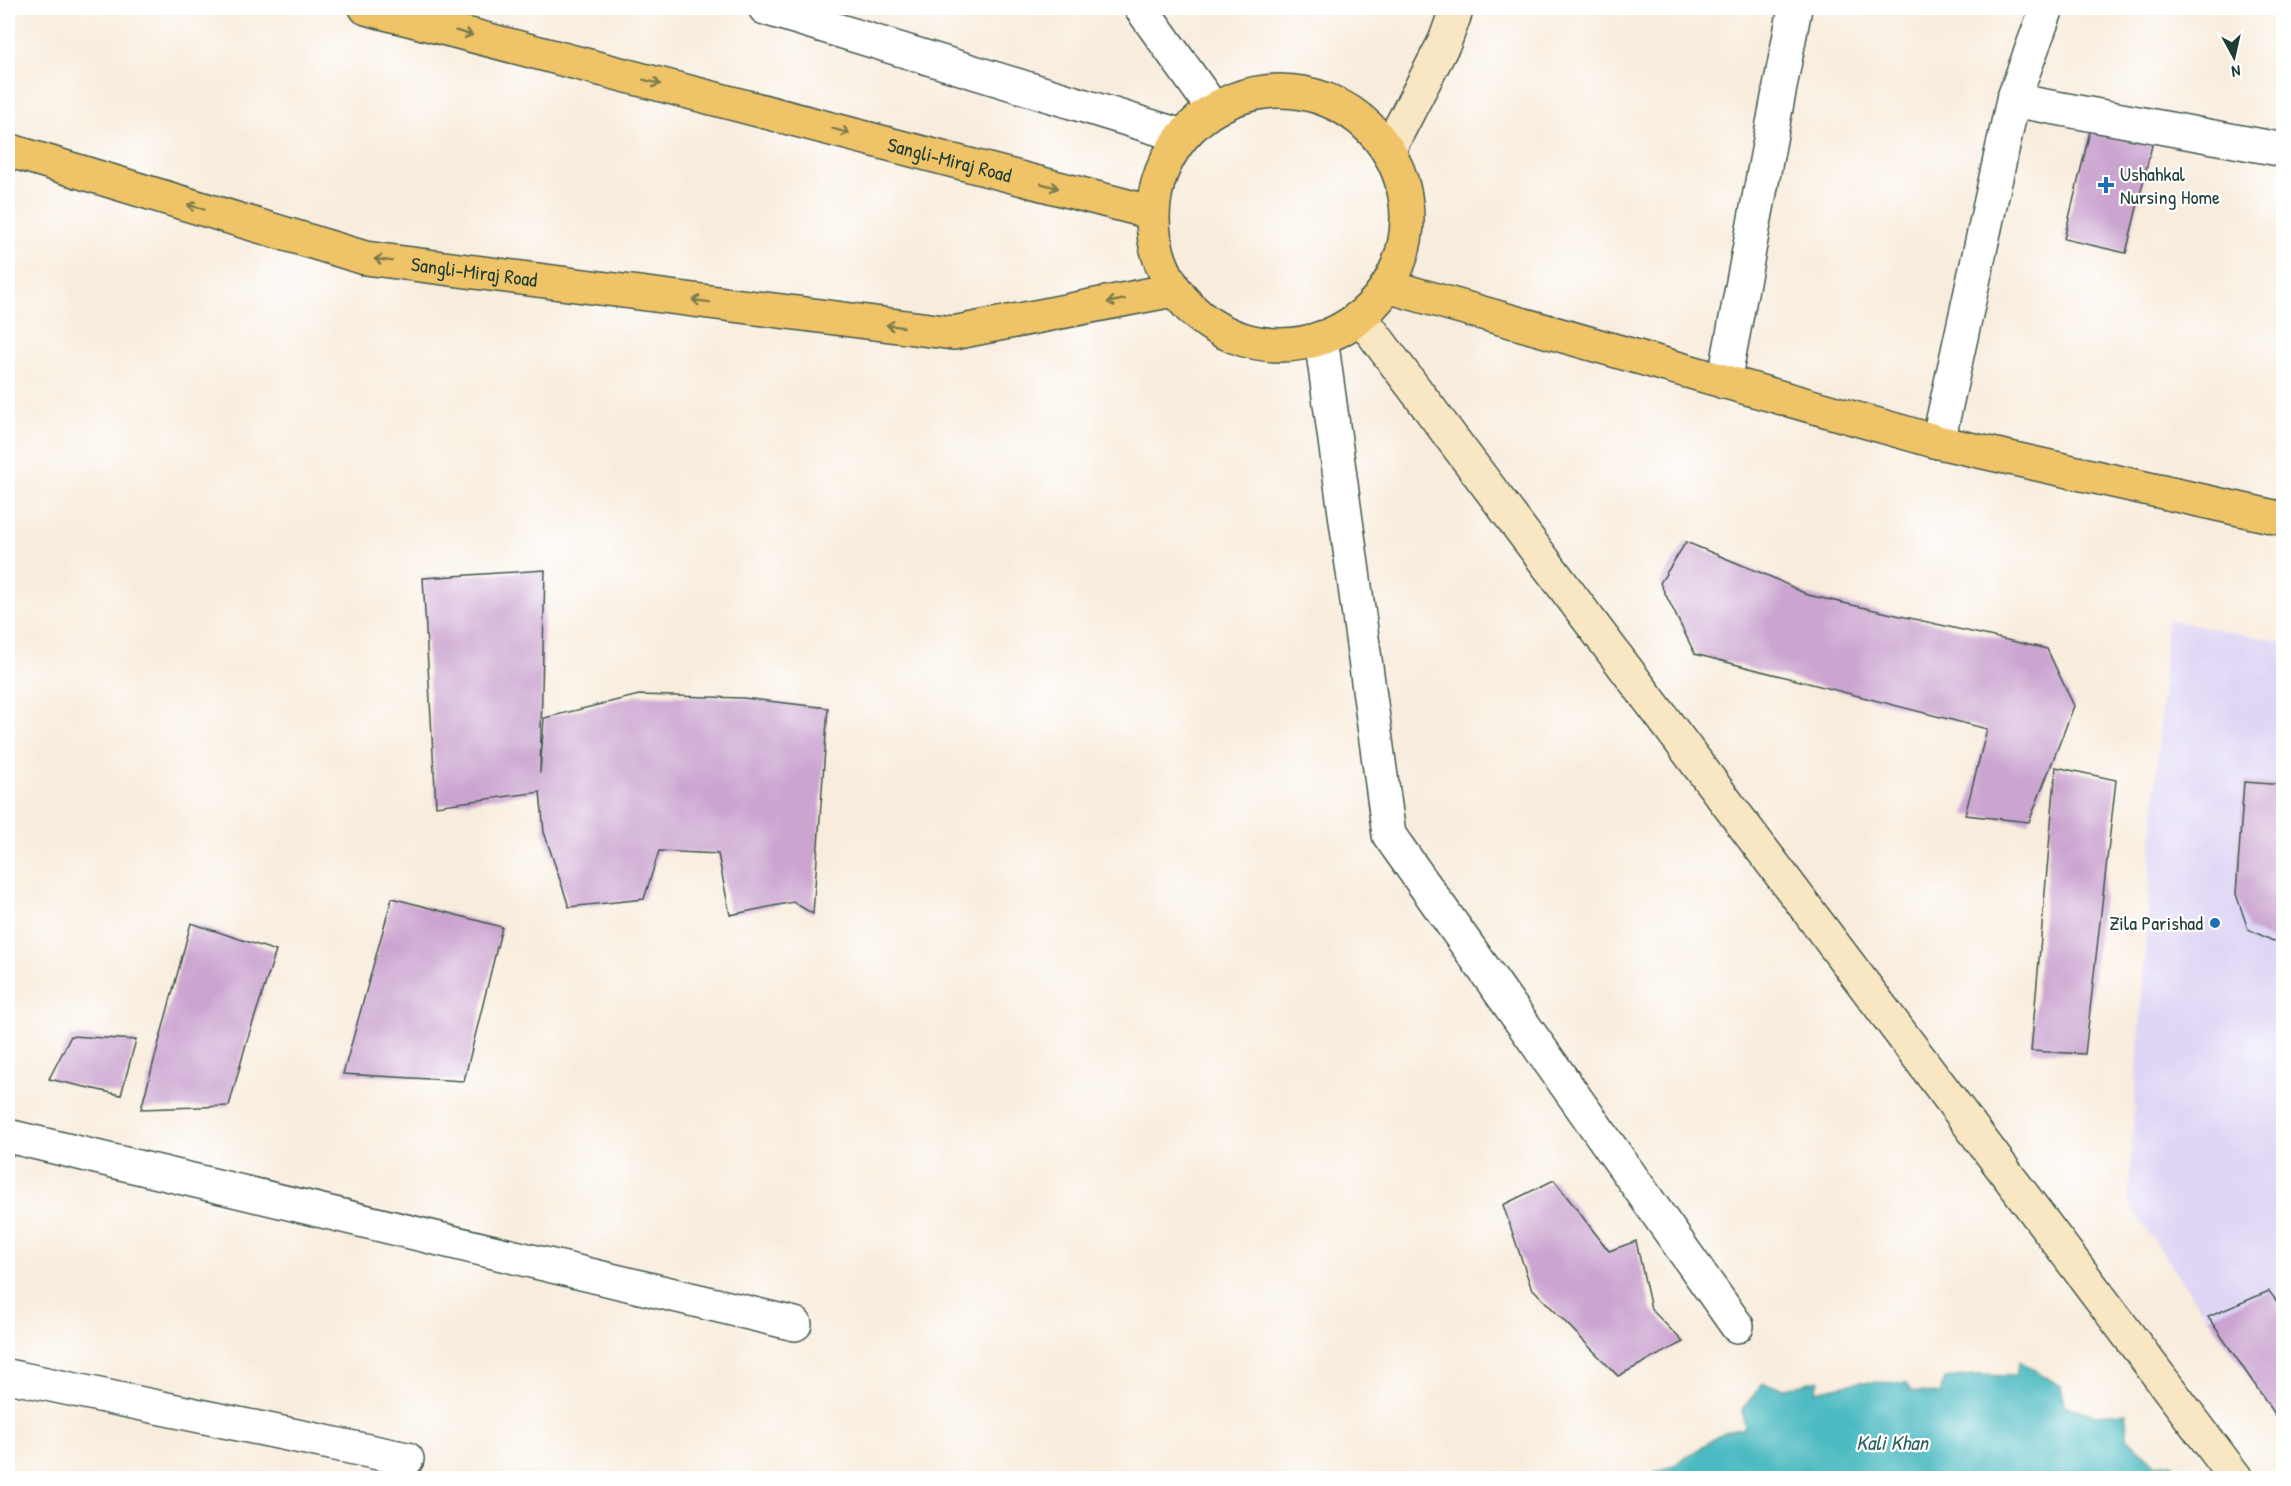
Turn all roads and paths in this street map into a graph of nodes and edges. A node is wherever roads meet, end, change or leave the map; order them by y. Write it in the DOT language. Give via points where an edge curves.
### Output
graph roads {
  1 [pos="366,8"];
  2 [pos="765,8"];
  3 [pos="1141,8"];
  4 [pos="1457,8"];
  5 [pos="1795,8"];
  6 [pos="2047,8"];
  7 [pos="2013,100"];
  8 [pos="1212,107"];
  9 [pos="1179,135"];
  10 [pos="8,150"];
  11 [pos="2283,150"];
  12 [pos="1388,151"];
  13 [pos="1150,212"];
  14 [pos="1387,286"];
  15 [pos="1173,290"];
  16 [pos="1358,318"];
  17 [pos="1321,338"];
  18 [pos="1724,382"];
  19 [pos="1938,442"];
  20 [pos="2283,519"];
  21 [pos="8,1136"];
  22 [pos="795,1324"];
  23 [pos="1737,1326"];
  24 [pos="8,1376"];
  25 [pos="407,1459"];
  26 [pos="2235,1479"];
  1 -- 13 [label="highway, Sangli-Miraj Road, one-way"];
  2 -- 9 [label="street"];
  3 -- 8 [label="street"];
  4 -- 12 [label="main road" via="1445,41"];
  5 -- 18 [label="street"];
  6 -- 7 [label="street"];
  7 -- 11 [label="street"];
  7 -- 19 [label="street"];
  8 -- 9 [label="highway"];
  8 -- 12 [label="highway" via="1295,89 1336,102 1372,127"];
  9 -- 13 [label="highway"];
  15 -- 10 [label="highway, Sangli-Miraj Road, one-way" via="953,333 365,258"];
  12 -- 14 [label="highway" via="1396,162 1407,204 1404,247"];
  13 -- 15 [label="highway" via="1155,253"];
  14 -- 16 [label="highway"];
  14 -- 18 [label="highway"];
  15 -- 17 [label="highway" via="1202,320 1238,339 1280,345"];
  16 -- 17 [label="highway"];
  16 -- 26 [label="main road"];
  17 -- 23 [label="street" via="1389,835"];
  18 -- 19 [label="highway"];
  19 -- 20 [label="highway"];
  21 -- 22 [label="street"];
  24 -- 25 [label="street"];
}
